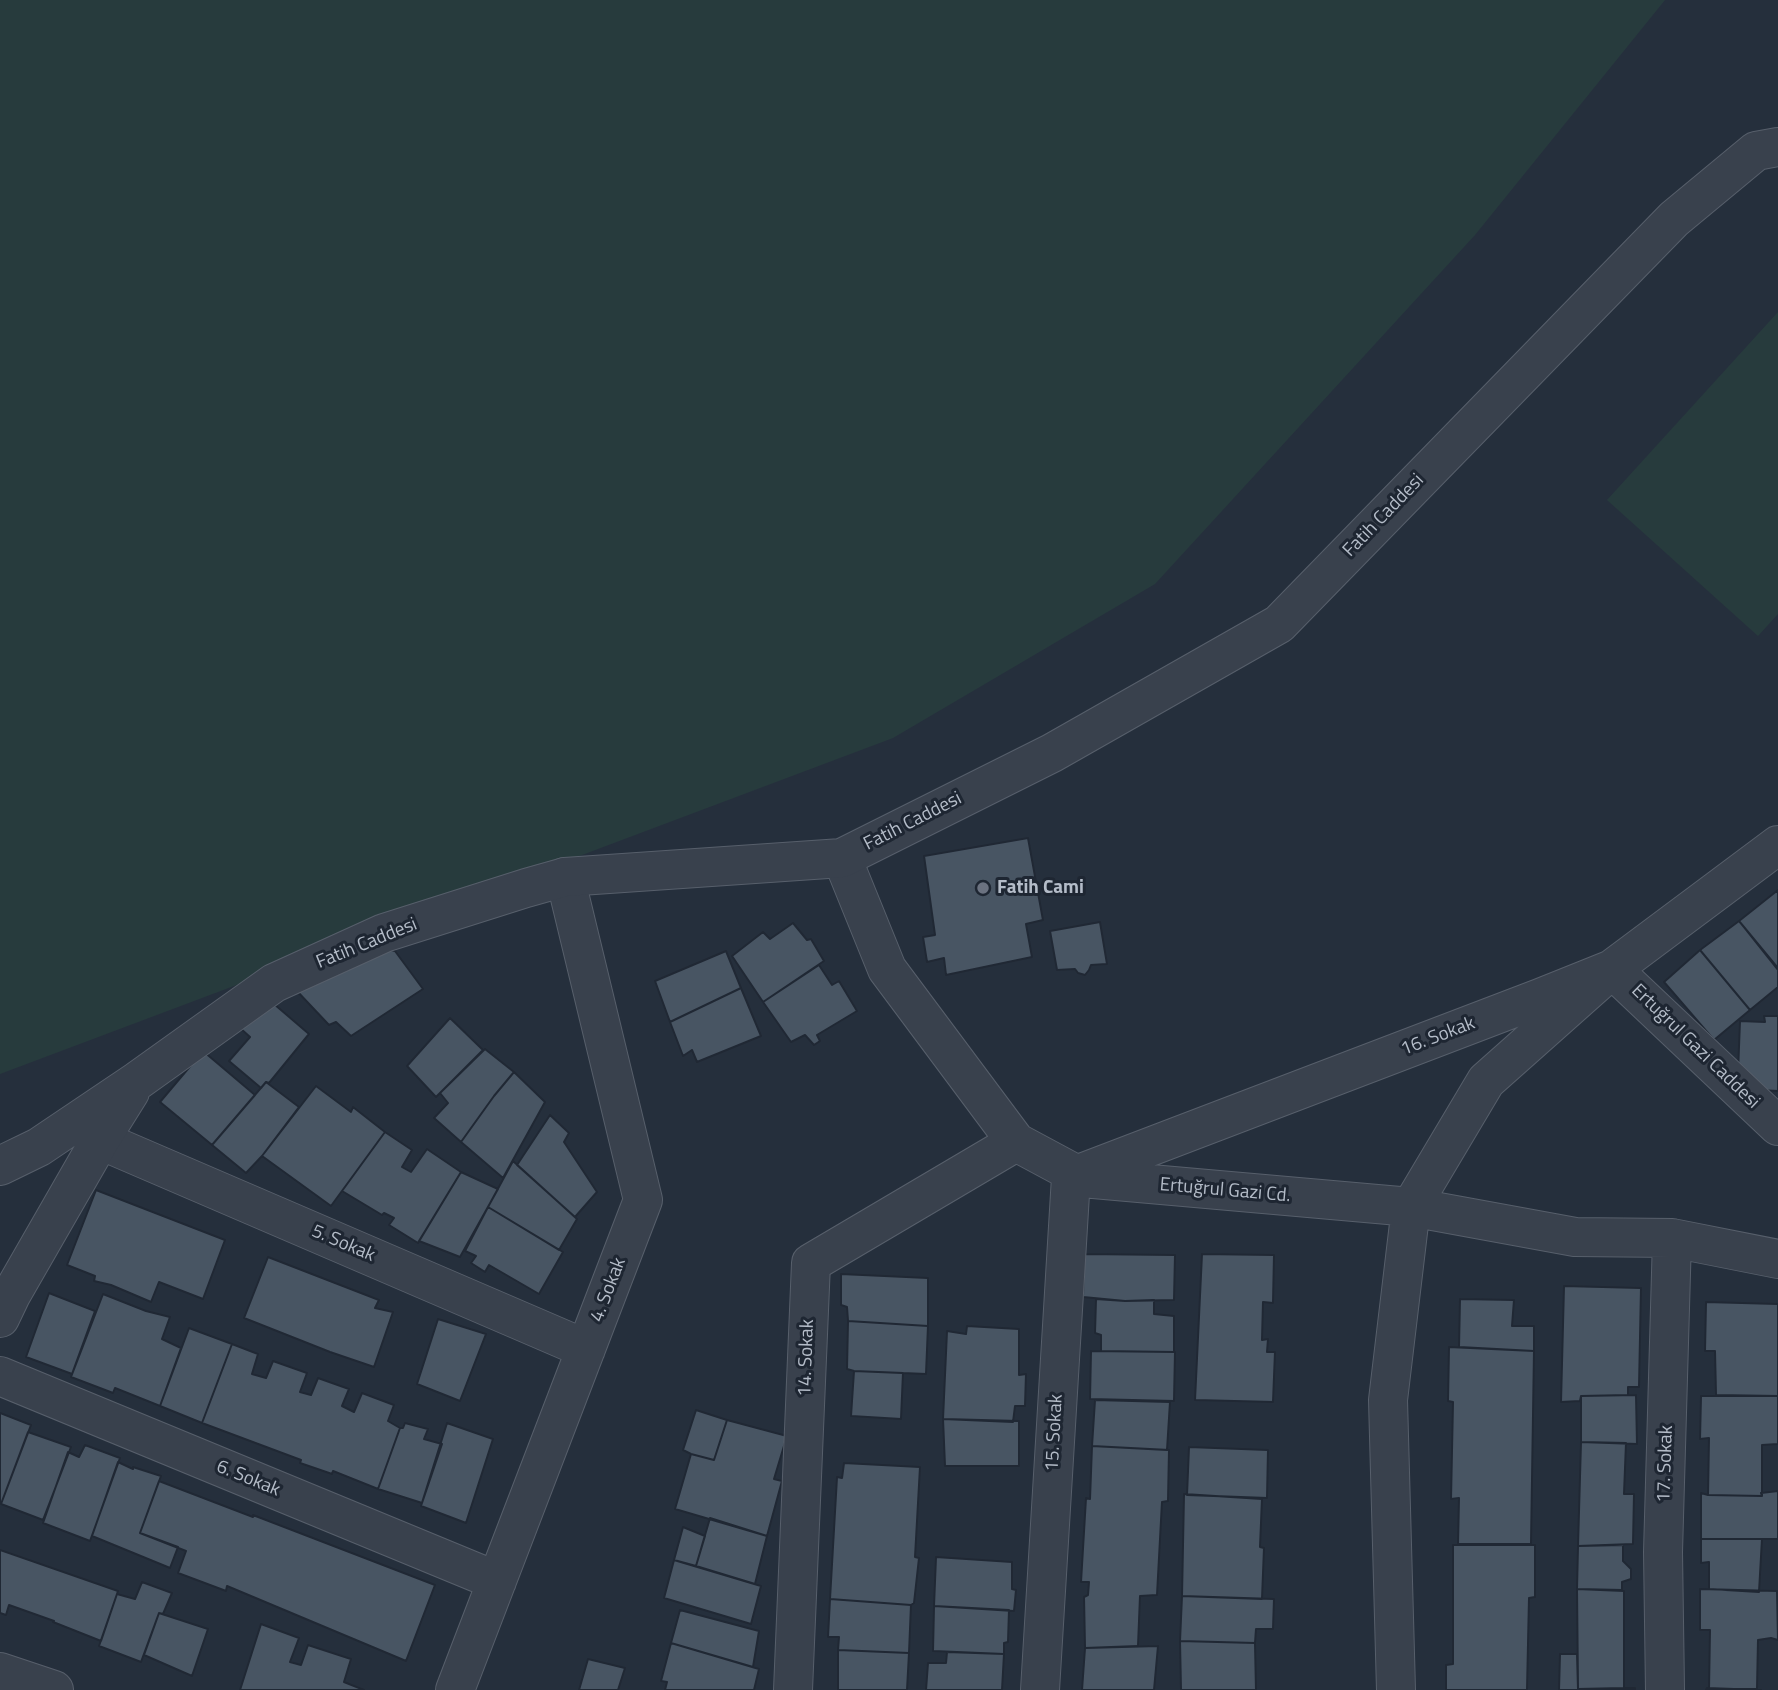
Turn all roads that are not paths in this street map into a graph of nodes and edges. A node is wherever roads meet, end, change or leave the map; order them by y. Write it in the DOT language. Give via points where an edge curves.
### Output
graph roads {
  1 [pos="1771,140"];
  2 [pos="1778,845"];
  3 [pos="842,858"];
  4 [pos="565,877"];
  5 [pos="1612,969"];
  6 [pos="137,1081"];
  7 [pos="1778,1126"];
  8 [pos="100,1140"];
  9 [pos="1016,1142"];
  10 [pos="0,1166"];
  11 [pos="1071,1177"];
  12 [pos="1411,1207"];
  13 [pos="1672,1238"];
  14 [pos="0,1254"];
  15 [pos="1778,1259"];
  16 [pos="4,1305"];
  17 [pos="586,1349"];
  18 [pos="0,1376"];
  19 [pos="496,1581"];
  20 [pos="0,1672"];
  21 [pos="54,1690"];
  22 [pos="455,1690"];
  23 [pos="793,1690"];
  24 [pos="1040,1690"];
  25 [pos="1396,1690"];
  26 [pos="1665,1690"];
  1 -- 3 [label="street, Fatih Caddesi" via="1674,219 1279,624 1052,753"];
  2 -- 5 [label="street, 16. Sokak"];
  3 -- 4 [label="street, Fatih Caddesi"];
  3 -- 9 [label="street" via="887,970"];
  4 -- 6 [label="street, Fatih Caddesi" via="384,933 274,983"];
  4 -- 17 [label="street, 4. Sokak" via="643,1200"];
  5 -- 7 [label="street, Ertuğrul Gazi Caddesi"];
  5 -- 11 [label="street, 16. Sokak"];
  5 -- 12 [label="street" via="1486,1081"];
  6 -- 8 [label="street, Fatih Caddesi"];
  6 -- 10 [label="street" via="39,1147"];
  8 -- 16 [label="street, Fatih Caddesi"];
  8 -- 17 [label="street, 5. Sokak"];
  9 -- 11 [label="street" via="1070,1171"];
  9 -- 23 [label="street, 14. Sokak" via="811,1263"];
  11 -- 12 [label="street, Ertuğrul Gazi Cd."];
  11 -- 24 [label="street, 15. Sokak"];
  12 -- 13 [label="street, Ertuğrul Gazi Cd." via="1575,1237"];
  12 -- 25 [label="street" via="1388,1400"];
  13 -- 15 [label="street, Ertuğrul Gazi Cd."];
  13 -- 26 [label="street, 17. Sokak"];
  14 -- 16 [label="street" via="8,1266"];
  17 -- 19 [label="street, 4. Sokak"];
  18 -- 19 [label="street, 6. Sokak"];
  19 -- 22 [label="street, 4. Sokak"];
  20 -- 21 [label="street"];
}
